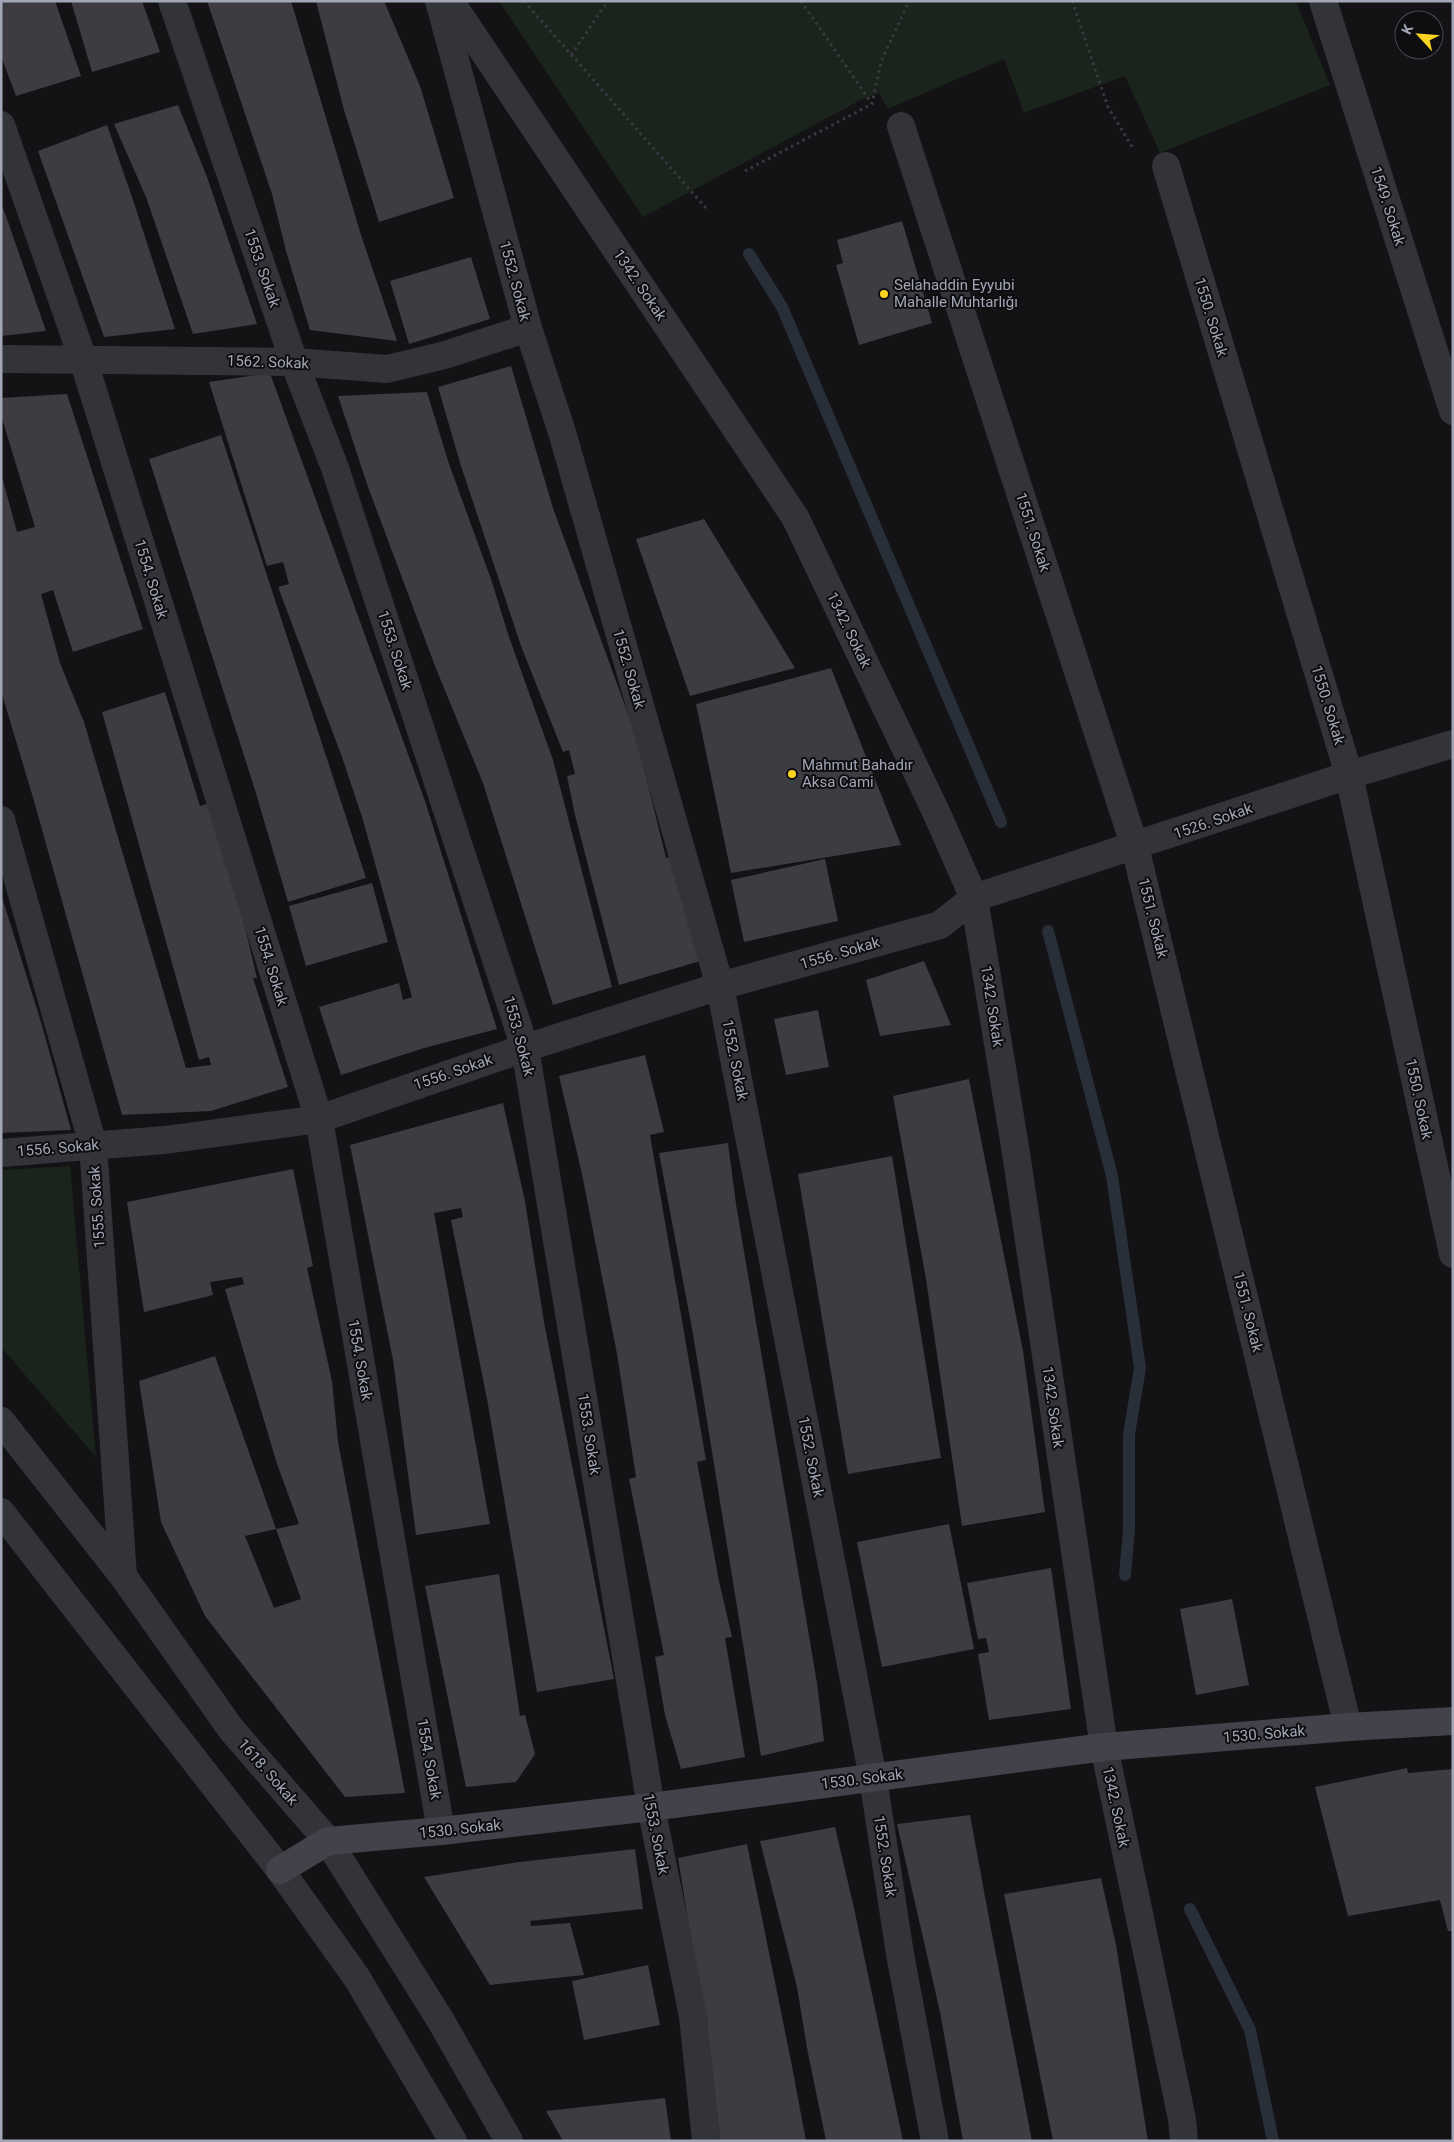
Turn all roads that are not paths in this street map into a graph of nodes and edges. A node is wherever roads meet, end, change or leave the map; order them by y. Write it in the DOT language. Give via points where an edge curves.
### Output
graph roads {
  1 [pos="172,1"];
  2 [pos="439,1"];
  3 [pos="450,1"];
  4 [pos="1323,1"];
  5 [pos="1,124"];
  6 [pos="901,126"];
  7 [pos="1166,166"];
  8 [pos="528,328"];
  9 [pos="1,358"];
  10 [pos="83,359"];
  11 [pos="294,362"];
  12 [pos="1453,411"];
  13 [pos="1453,744"];
  14 [pos="1350,775"];
  15 [pos="1,820"];
  16 [pos="1135,847"];
  17 [pos="974,898"];
  18 [pos="720,986"];
  19 [pos="525,1048"];
  20 [pos="319,1119"];
  21 [pos="93,1145"];
  22 [pos="1,1153"];
  23 [pos="1453,1254"];
  24 [pos="1,1421"];
  25 [pos="1,1512"];
  26 [pos="123,1576"];
  27 [pos="1453,1721"];
  28 [pos="1348,1726"];
  29 [pos="1104,1747"];
  30 [pos="873,1778"];
  31 [pos="651,1806"];
  32 [pos="441,1831"];
  33 [pos="328,1841"];
  34 [pos="280,1870"];
  35 [pos="453,2141"];
  36 [pos="509,2141"];
  37 [pos="706,2141"];
  38 [pos="935,2141"];
  39 [pos="1184,2141"];
  1 -- 11 [label="street, 1553. Sokak"];
  2 -- 8 [label="street, 1552. Sokak"];
  3 -- 17 [label="street, 1342. Sokak" via="795,517"];
  4 -- 12 [label="street, 1549. Sokak"];
  5 -- 10 [label="street, 1554. Sokak"];
  6 -- 16 [label="street, 1551. Sokak"];
  7 -- 14 [label="street, 1550. Sokak"];
  8 -- 11 [label="street, 1562. Sokak" via="386,369"];
  8 -- 18 [label="street, 1552. Sokak" via="562,432"];
  9 -- 10 [label="street, 1562. Sokak"];
  10 -- 11 [label="street, 1562. Sokak"];
  10 -- 20 [label="street, 1554. Sokak"];
  11 -- 19 [label="street, 1553. Sokak" via="336,468"];
  13 -- 14 [label="street, 1526. Sokak"];
  14 -- 16 [label="street, 1526. Sokak"];
  14 -- 23 [label="street, 1550. Sokak"];
  15 -- 21 [label="street, 1555. Sokak"];
  16 -- 17 [label="street, 1526. Sokak"];
  16 -- 28 [label="street, 1551. Sokak"];
  17 -- 18 [label="street, 1556. Sokak" via="940,925"];
  17 -- 29 [label="street, 1342. Sokak"];
  18 -- 19 [label="street, 1556. Sokak"];
  18 -- 30 [label="street, 1552. Sokak"];
  19 -- 20 [label="street, 1556. Sokak"];
  19 -- 31 [label="street, 1553. Sokak"];
  20 -- 21 [label="street, 1556. Sokak" via="201,1136"];
  20 -- 32 [label="street, 1554. Sokak"];
  21 -- 22 [label="street, 1556. Sokak"];
  21 -- 26 [label="street, 1555. Sokak"];
  24 -- 26 [label="street, 1618. Sokak"];
  25 -- 34 [label="street"];
  26 -- 33 [label="street, 1618. Sokak" via="231,1729"];
  27 -- 28 [label="street, 1530. Sokak"];
  28 -- 29 [label="street, 1530. Sokak"];
  29 -- 30 [label="street, 1530. Sokak"];
  29 -- 39 [label="street, 1342. Sokak"];
  30 -- 31 [label="street, 1530. Sokak"];
  30 -- 38 [label="street, 1552. Sokak" via="900,1954"];
  31 -- 32 [label="street, 1530. Sokak"];
  31 -- 37 [label="street, 1553. Sokak" via="693,2016"];
  32 -- 33 [label="street, 1530. Sokak"];
  33 -- 34 [label="street, 1530. Sokak"];
  33 -- 36 [label="street, 1618. Sokak" via="441,2021"];
  34 -- 35 [label="street" via="357,1978"];
}
